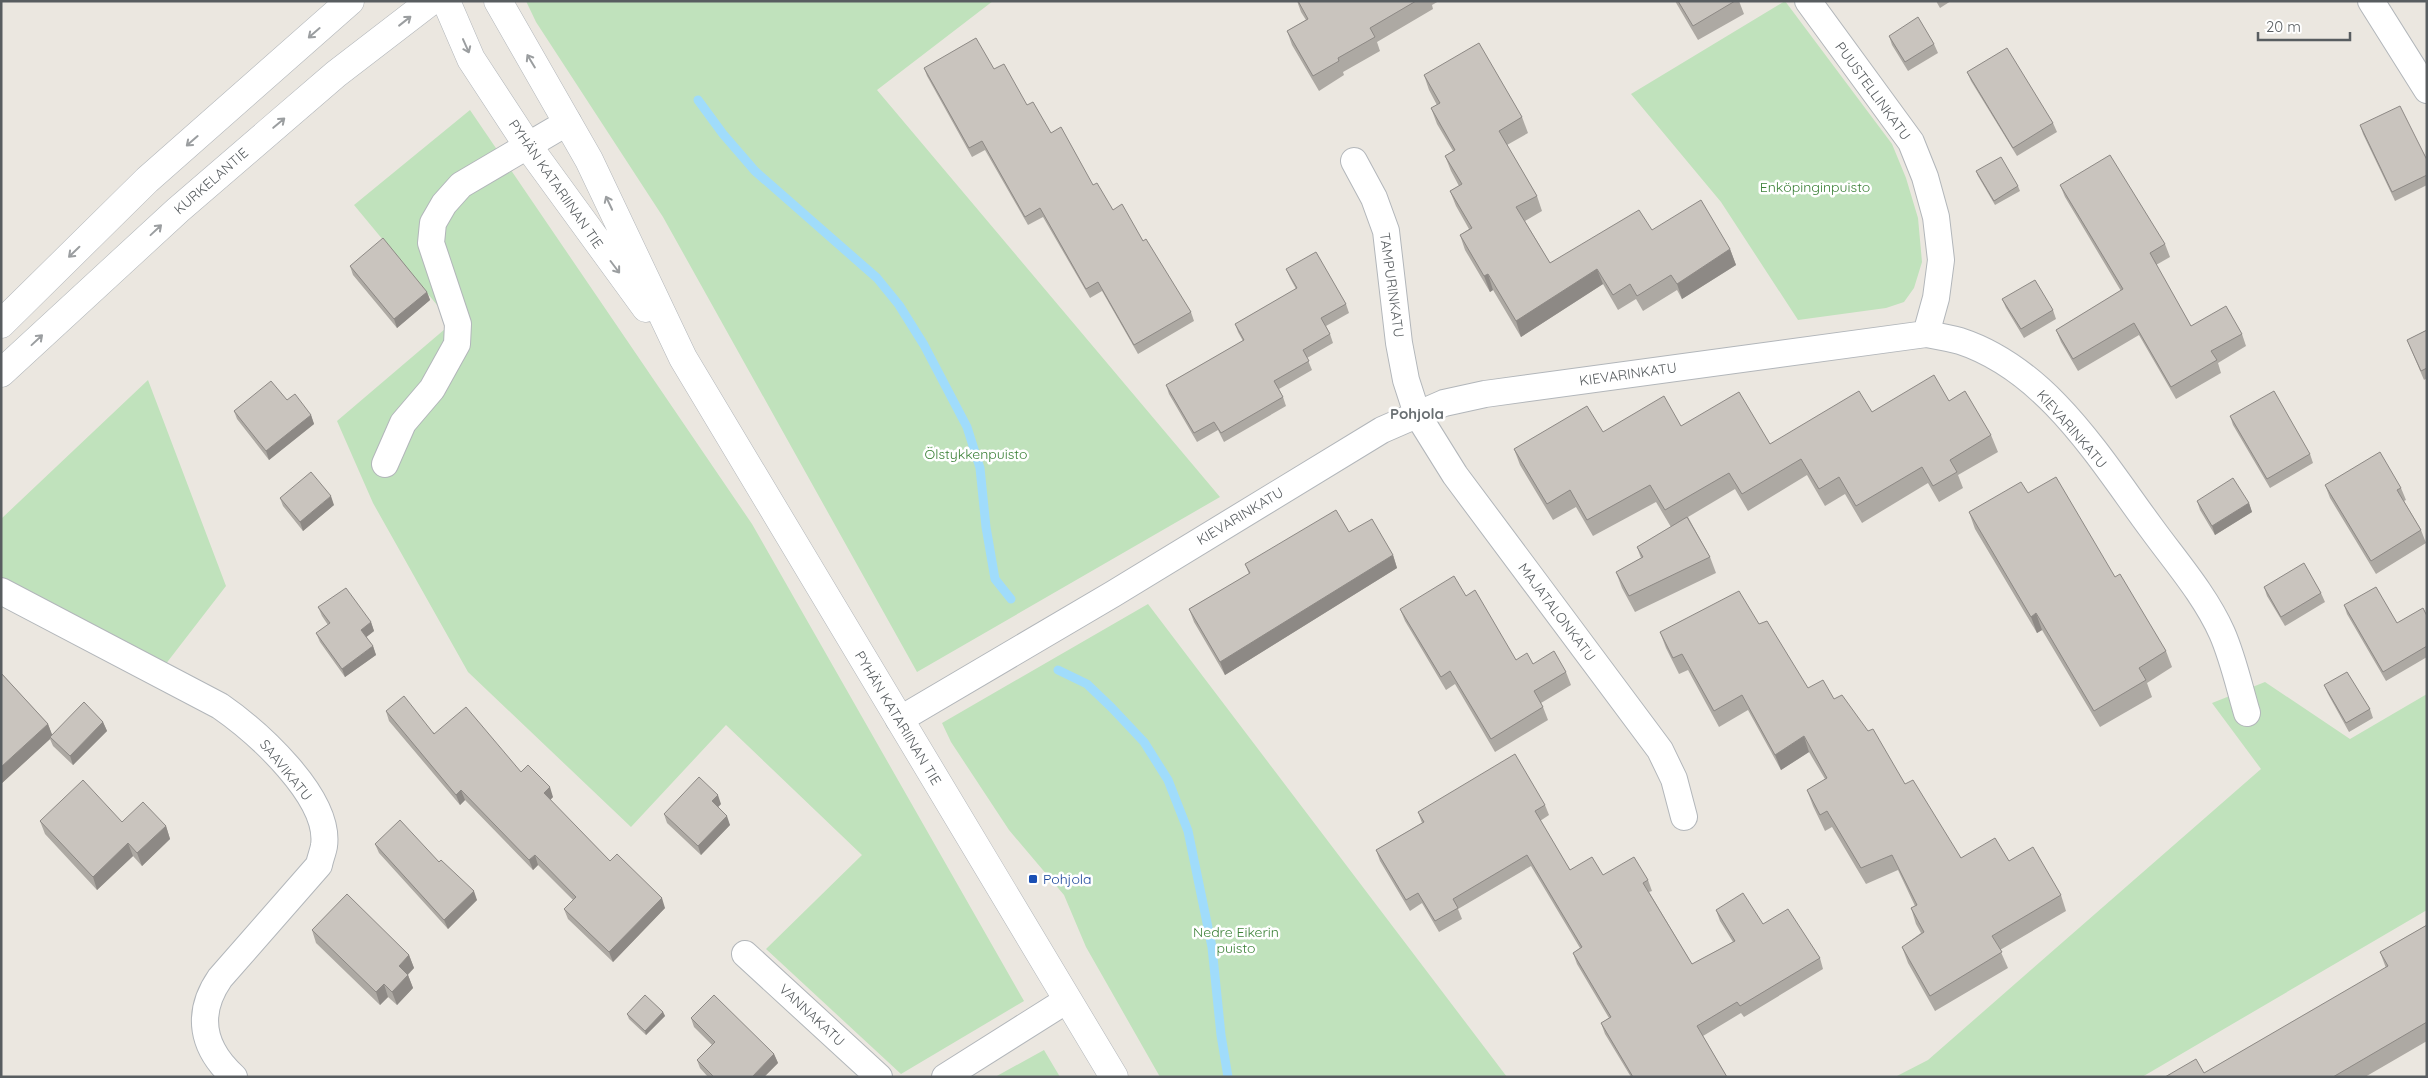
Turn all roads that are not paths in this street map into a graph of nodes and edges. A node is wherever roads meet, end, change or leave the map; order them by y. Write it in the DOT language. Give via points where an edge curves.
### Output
graph roads {
  1 [pos="350,1"];
  2 [pos="431,1"];
  3 [pos="446,1"];
  4 [pos="498,1"];
  5 [pos="1808,1"];
  6 [pos="2371,1"];
  7 [pos="2427,90"];
  8 [pos="568,122"];
  9 [pos="528,146"];
  10 [pos="1354,161"];
  11 [pos="1,324"];
  12 [pos="1926,334"];
  13 [pos="683,358"];
  14 [pos="1,373"];
  15 [pos="1417,414"];
  16 [pos="385,464"];
  17 [pos="1,591"];
  18 [pos="2246,713"];
  19 [pos="899,720"];
  20 [pos="1684,817"];
  21 [pos="745,954"];
  22 [pos="1067,1000"];
  23 [pos="234,1077"];
  24 [pos="879,1077"];
  25 [pos="945,1077"];
  26 [pos="1114,1077"];
  1 -- 11 [label="street, one-way" via="147,180"];
  14 -- 2 [label="street, KURKELANTIE, one-way" via="178,210 336,74"];
  3 -- 9 [label="street, PYHÄN KATARIINAN TIE, one-way" via="471,59"];
  8 -- 4 [label="street, PYHÄN KATARIINAN TIE, one-way"];
  5 -- 12 [label="street, PUUSTELLINKATU" via="1911,142 1925,177 1936,217 1940,260 1936,298"];
  6 -- 7 [label="street"];
  8 -- 9 [label="street"];
  13 -- 8 [label="street, PYHÄN KATARIINAN TIE, one-way"];
  9 -- 13 [label="street, PYHÄN KATARIINAN TIE, one-way"];
  9 -- 16 [label="street" via="461,185 433,223 432,243 458,324 457,344 432,389 403,424"];
  10 -- 15 [label="street, TAMPURINKATU" via="1374,198 1386,231 1406,380"];
  12 -- 15 [label="street, KIEVARINKATU" via="1485,394 1444,403"];
  12 -- 18 [label="street, KIEVARINKATU" via="1960,341 1998,359 2028,379 2057,406 2206,602 2222,633"];
  13 -- 19 [label="street, PYHÄN KATARIINAN TIE"];
  15 -- 19 [label="street, KIEVARINKATU" via="1382,430"];
  15 -- 20 [label="street, MAJATALONKATU" via="1455,475 1660,750 1674,779"];
  17 -- 23 [label="street, SAAVIKATU" via="220,706 274,750 302,784 315,806 324,845 319,864 220,978 210,992 205,1008 205,1035 223,1067"];
  19 -- 22 [label="street, PYHÄN KATARIINAN TIE"];
  21 -- 24 [label="street, VANNAKATU"];
  22 -- 25 [label="street"];
  22 -- 26 [label="street, PYHÄN KATARIINAN TIE"];
}
